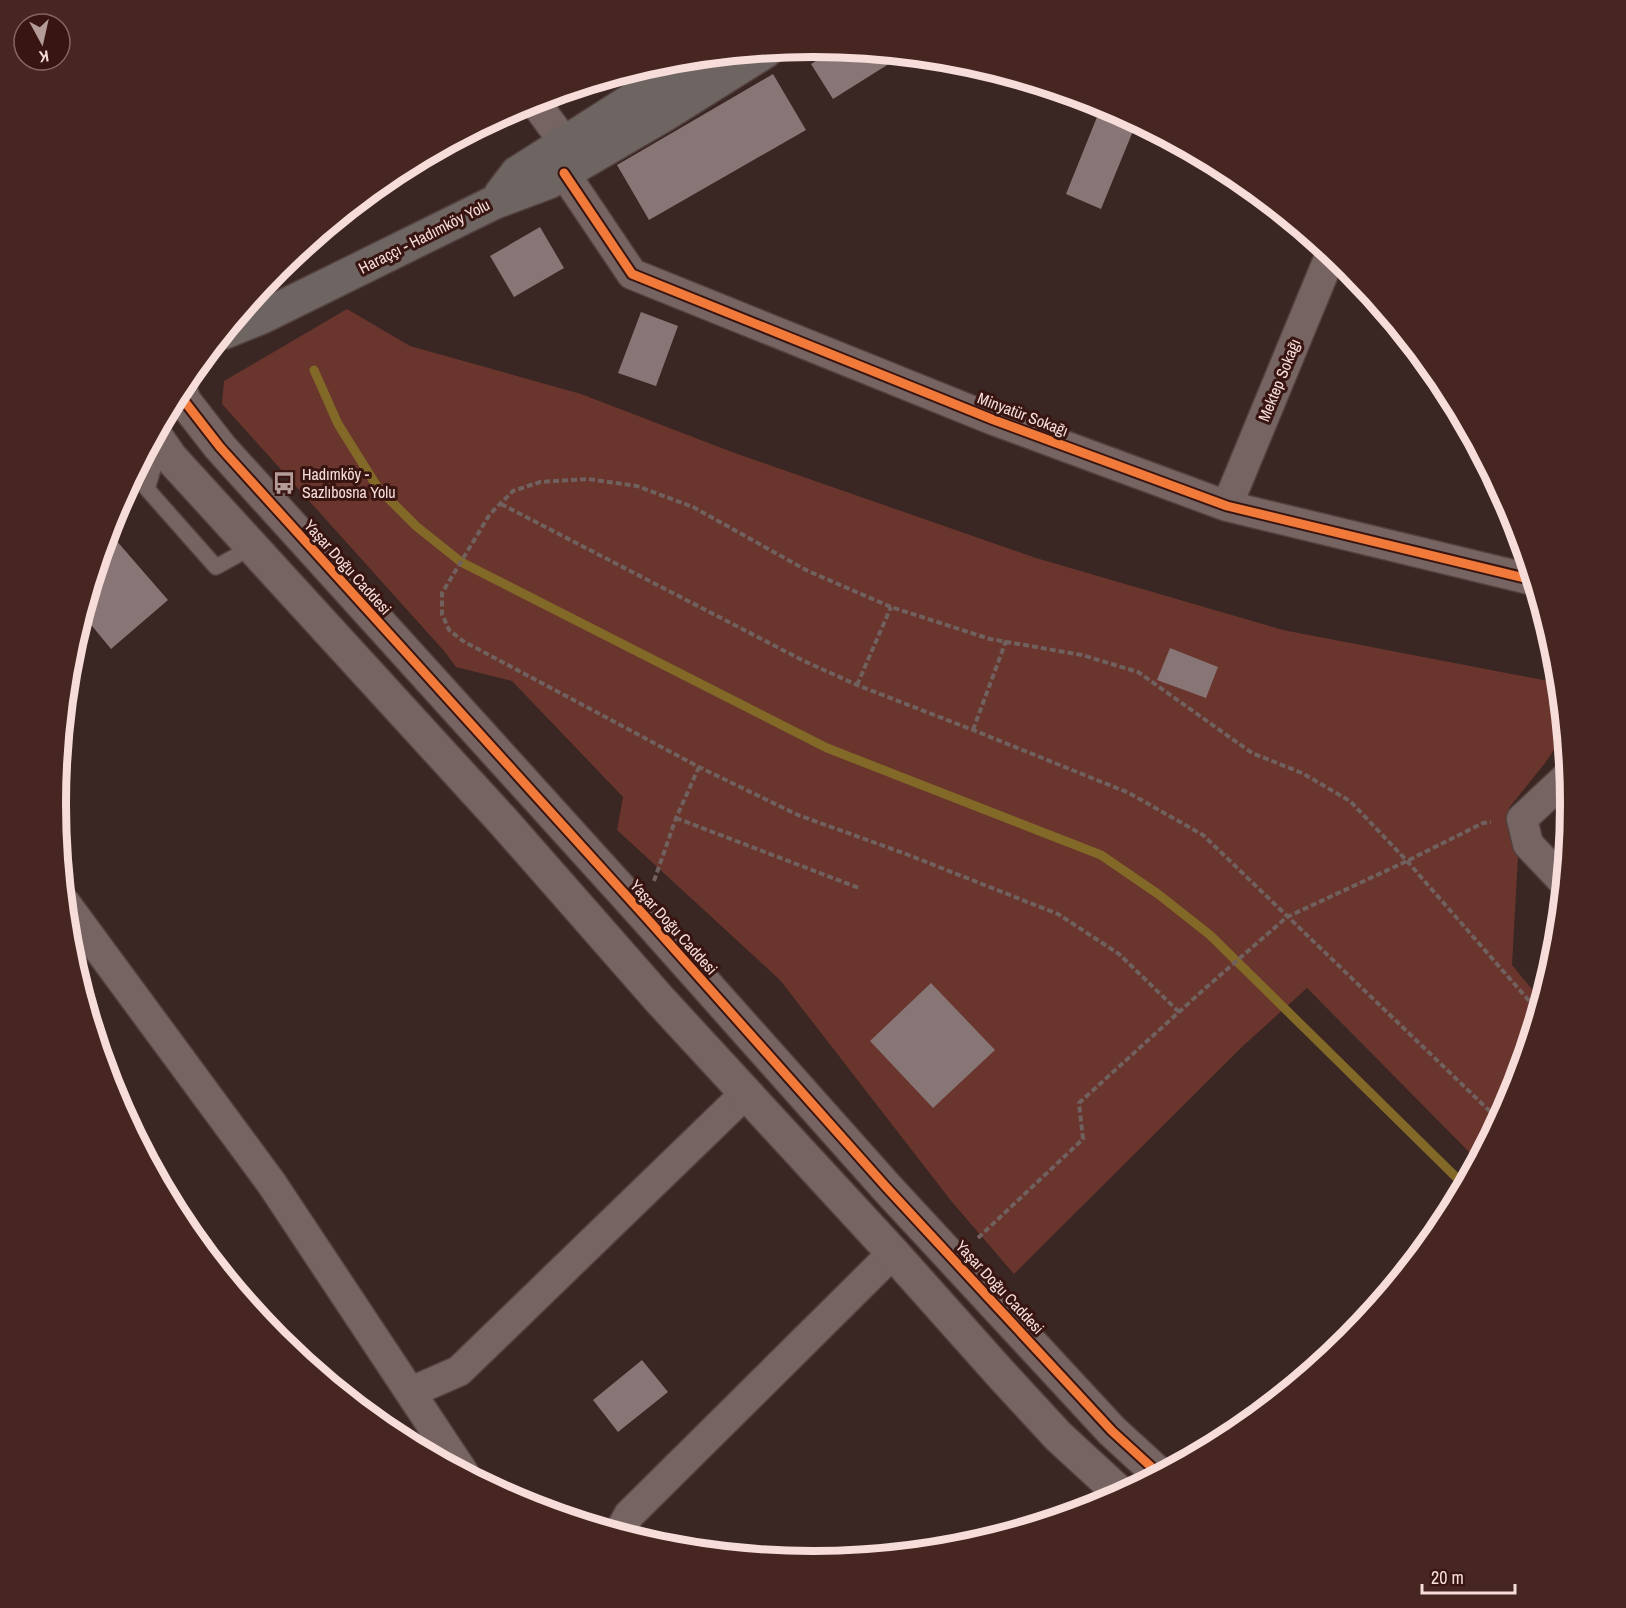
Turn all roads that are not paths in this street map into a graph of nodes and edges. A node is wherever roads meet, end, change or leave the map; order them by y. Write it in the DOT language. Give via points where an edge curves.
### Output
graph roads {
  1 [pos="752,60"];
  2 [pos="685,68"];
  3 [pos="539,110"];
  4 [pos="565,158"];
  5 [pos="1327,263"];
  6 [pos="239,326"];
  7 [pos="184,402"];
  8 [pos="160,442"];
  9 [pos="1227,506"];
  10 [pos="1524,578"];
  11 [pos="1559,784"];
  12 [pos="1556,874"];
  13 [pos="74,916"];
  14 [pos="746,1093"];
  15 [pos="893,1253"];
  16 [pos="411,1392"];
  17 [pos="455,1459"];
  18 [pos="1154,1468"];
  19 [pos="1114,1487"];
  20 [pos="623,1527"];
  1 -- 4 [label="main road" via="664,115"];
  2 -- 4 [label="main road, Haraççı - Hadımköy Yolu"];
  3 -- 4 [label="street, Minyatür Sokağı"];
  4 -- 6 [label="main road, Haraççı - Hadımköy Yolu" via="517,173 493,203"];
  4 -- 9 [label="street, Minyatür Sokağı" via="632,274 994,420"];
  5 -- 9 [label="street, Mektep Sokağı"];
  7 -- 18 [label="street, Yaşar Doğu Caddesi" via="220,447 847,1144 1112,1431"];
  8 -- 14 [label="street"];
  9 -- 10 [label="street, Minyatür Sokağı"];
  11 -- 12 [label="street" via="1522,819 1528,844"];
  13 -- 16 [label="street" via="272,1184"];
  14 -- 15 [label="street"];
  14 -- 16 [label="street" via="459,1371"];
  15 -- 19 [label="street" via="1058,1436"];
  15 -- 20 [label="street" via="629,1515"];
  16 -- 17 [label="street"];
}
